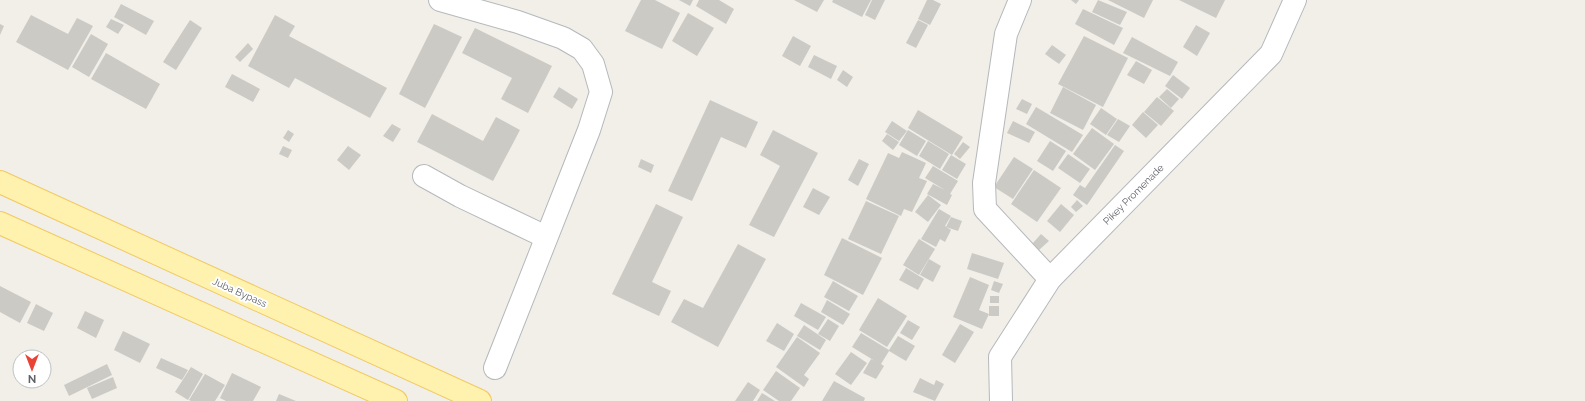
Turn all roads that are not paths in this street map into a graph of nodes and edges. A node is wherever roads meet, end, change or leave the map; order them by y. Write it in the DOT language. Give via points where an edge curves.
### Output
graph roads {
  1 [pos="440,0"];
  2 [pos="1020,0"];
  3 [pos="1295,0"];
  4 [pos="424,176"];
  5 [pos="0,182"];
  6 [pos="0,223"];
  7 [pos="546,237"];
  8 [pos="1050,279"];
  9 [pos="495,368"];
  10 [pos="396,401"];
  11 [pos="480,401"];
  12 [pos="1002,401"];
  1 -- 7 [label="street" via="518,22 563,38 582,49 593,64 601,92"];
  2 -- 8 [label="street" via="1006,34 984,183 985,209"];
  3 -- 8 [label="street, Pikey Promenade" via="1271,54"];
  4 -- 7 [label="street"];
  5 -- 11 [label="main road, Juba Bypass"];
  6 -- 10 [label="main road"];
  7 -- 9 [label="street"];
  8 -- 12 [label="street, Pikey Promenade" via="1000,357"];
}
